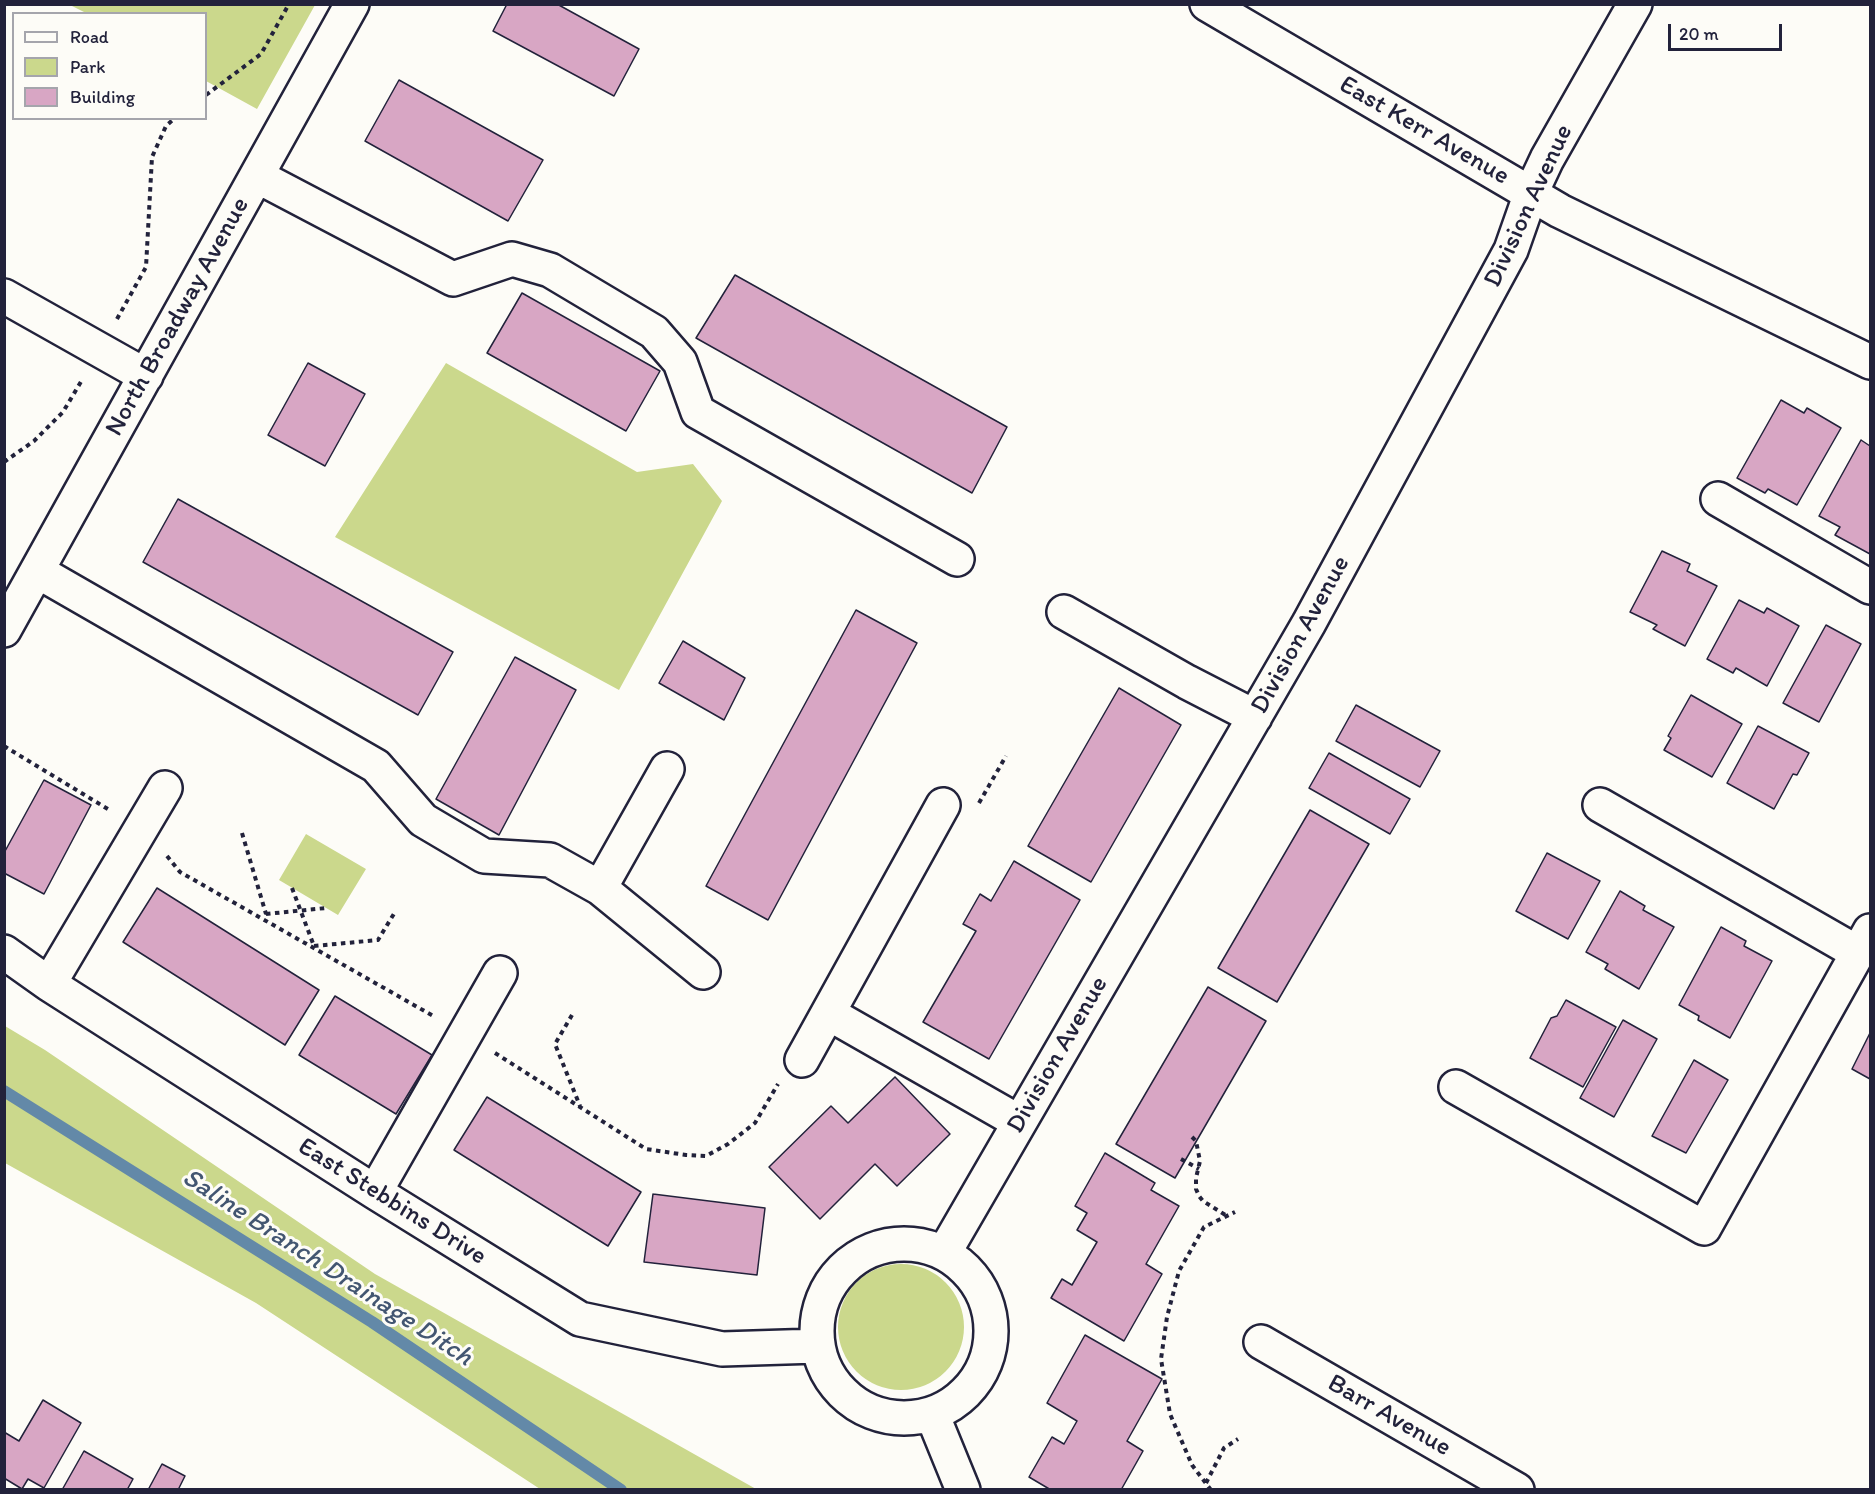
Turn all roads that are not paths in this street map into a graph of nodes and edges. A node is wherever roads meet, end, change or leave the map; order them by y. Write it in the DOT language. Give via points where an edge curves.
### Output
graph roads {
  1 [pos="352,4"];
  2 [pos="1207,4"];
  3 [pos="1635,4"];
  4 [pos="257,176"];
  5 [pos="1531,193"];
  6 [pos="4,296"];
  7 [pos="1870,362"];
  8 [pos="146,376"];
  9 [pos="1718,499"];
  10 [pos="957,559"];
  11 [pos="37,571"];
  12 [pos="1870,587"];
  13 [pos="1064,612"];
  14 [pos="4,630"];
  15 [pos="1255,717"];
  16 [pos="667,769"];
  17 [pos="165,788"];
  18 [pos="1600,805"];
  19 [pos="943,806"];
  20 [pos="600,888"];
  21 [pos="1864,942"];
  22 [pos="4,952"];
  23 [pos="703,972"];
  24 [pos="500,973"];
  25 [pos="49,984"];
  26 [pos="828,1013"];
  27 [pos="802,1060"];
  28 [pos="1456,1087"];
  29 [pos="1019,1122"];
  30 [pos="375,1192"];
  31 [pos="944,1253"];
  32 [pos="1260,1342"];
  33 [pos="817,1346"];
  34 [pos="932,1414"];
  35 [pos="963,1490"];
  36 [pos="1517,1490"];
  1 -- 4 [label="street, North Broadway Avenue"];
  2 -- 5 [label="street, East Kerr Avenue"];
  3 -- 5 [label="street, Division Avenue"];
  4 -- 8 [label="street, North Broadway Avenue"];
  4 -- 10 [label="street" via="453,279 512,259 550,270 654,332 680,362 698,412"];
  5 -- 7 [label="street, East Kerr Avenue" via="1560,211"];
  5 -- 15 [label="street, Division Avenue" via="1510,250"];
  6 -- 8 [label="street"];
  8 -- 11 [label="street, North Broadway Avenue"];
  9 -- 12 [label="street"];
  11 -- 14 [label="street, North Broadway Avenue"];
  11 -- 20 [label="street" via="376,766 423,820 484,856 550,860"];
  13 -- 15 [label="street"];
  15 -- 29 [label="street, Division Avenue"];
  16 -- 20 [label="street"];
  17 -- 25 [label="street"];
  18 -- 21 [label="street"];
  19 -- 26 [label="street"];
  20 -- 23 [label="street"];
  21 -- 28 [label="street" via="1704,1228"];
  22 -- 25 [label="street, East Stebbins Drive"];
  24 -- 30 [label="street"];
  25 -- 30 [label="street, East Stebbins Drive"];
  26 -- 27 [label="street"];
  26 -- 29 [label="street"];
  29 -- 31 [label="street, Division Avenue"];
  30 -- 33 [label="street, East Stebbins Drive" via="580,1319 722,1349"];
  31 -- 33 [label="street" via="917,1245 890,1245 864,1253 841,1269 825,1292 817,1318"];
  31 -- 34 [label="street" via="967,1270 984,1295 991,1323 989,1352 978,1378 958,1400"];
  32 -- 36 [label="street, Barr Avenue"];
  33 -- 34 [label="street" via="827,1374 847,1397 873,1412 902,1419"];
  34 -- 35 [label="street"];
}
